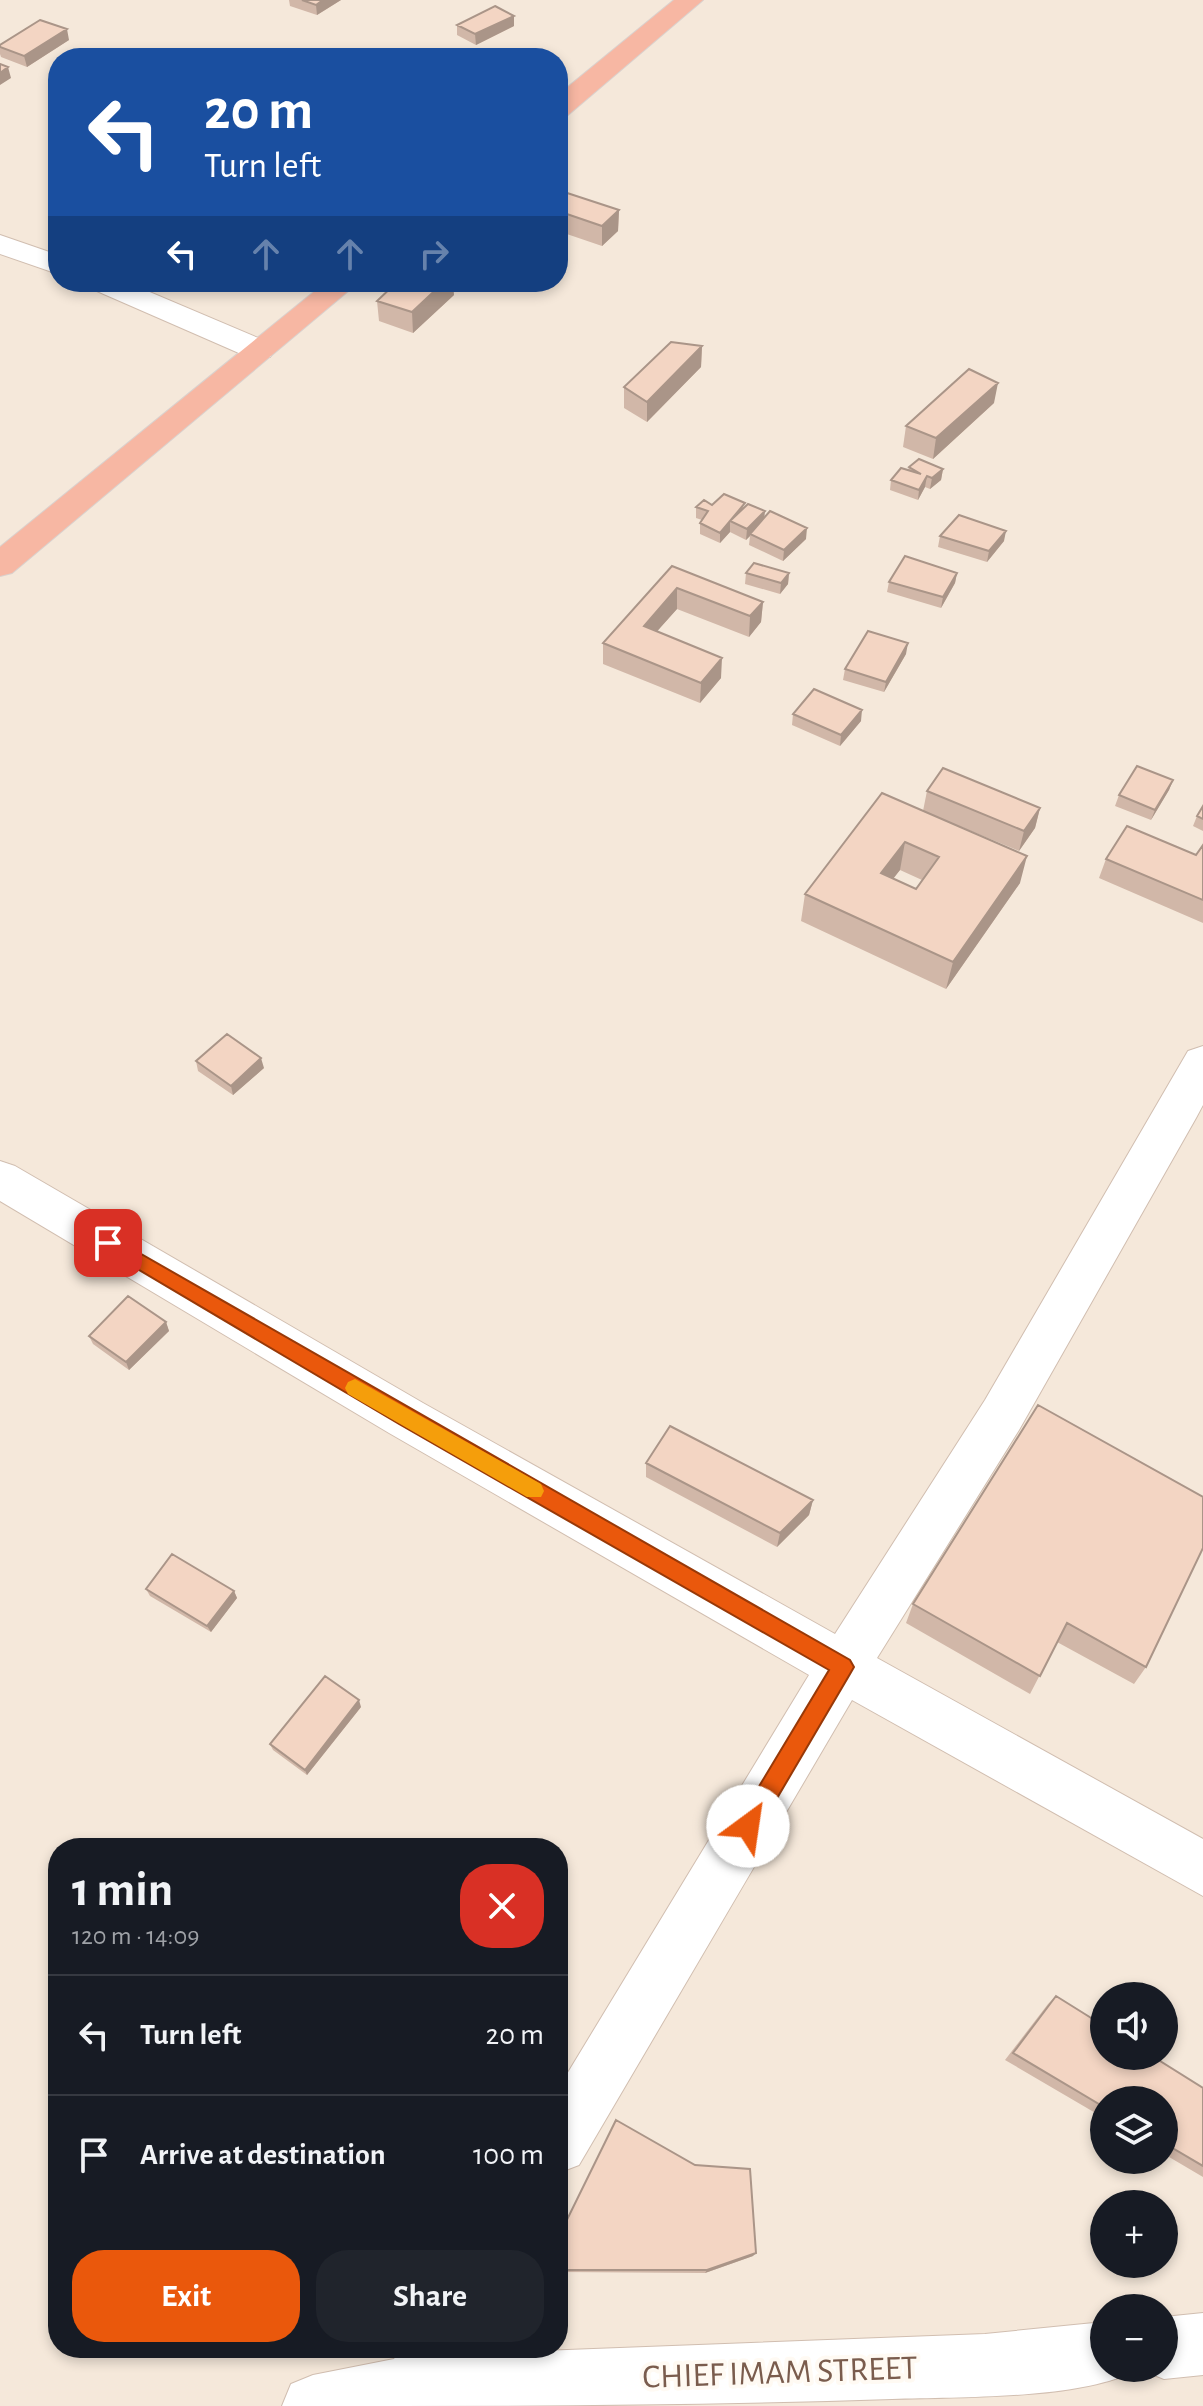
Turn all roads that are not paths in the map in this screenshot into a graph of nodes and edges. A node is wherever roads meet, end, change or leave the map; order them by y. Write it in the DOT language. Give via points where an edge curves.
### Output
graph roads {
  1 [pos="690,0"];
  2 [pos="568,101"];
  3 [pos="0,244"];
  4 [pos="48,261"];
  5 [pos="149,292"];
  6 [pos="332,292"];
  7 [pos="259,350"];
  8 [pos="0,565"];
  9 [pos="1203,1063"];
  10 [pos="0,1179"];
  11 [pos="843,1667"];
  12 [pos="1203,1869"];
  13 [pos="568,2127"];
  14 [pos="1203,2344"];
  15 [pos="1178,2347"];
  16 [pos="1090,2354"];
  17 [pos="424,2368"];
  18 [pos="313,2406"];
  1 -- 2 [label="highway"];
  3 -- 4 [label="street"];
  5 -- 7 [label="street"];
  6 -- 7 [label="highway"];
  7 -- 8 [label="highway"];
  9 -- 11 [label="street" via="1002,1415"];
  10 -- 11 [label="street"];
  11 -- 12 [label="street"];
  11 -- 13 [label="street"];
  14 -- 15 [label="street"];
  16 -- 17 [label="street, CHIEF IMAM STREET" via="985,2365"];
  17 -- 18 [label="street, CHIEF IMAM STREET"];
}
